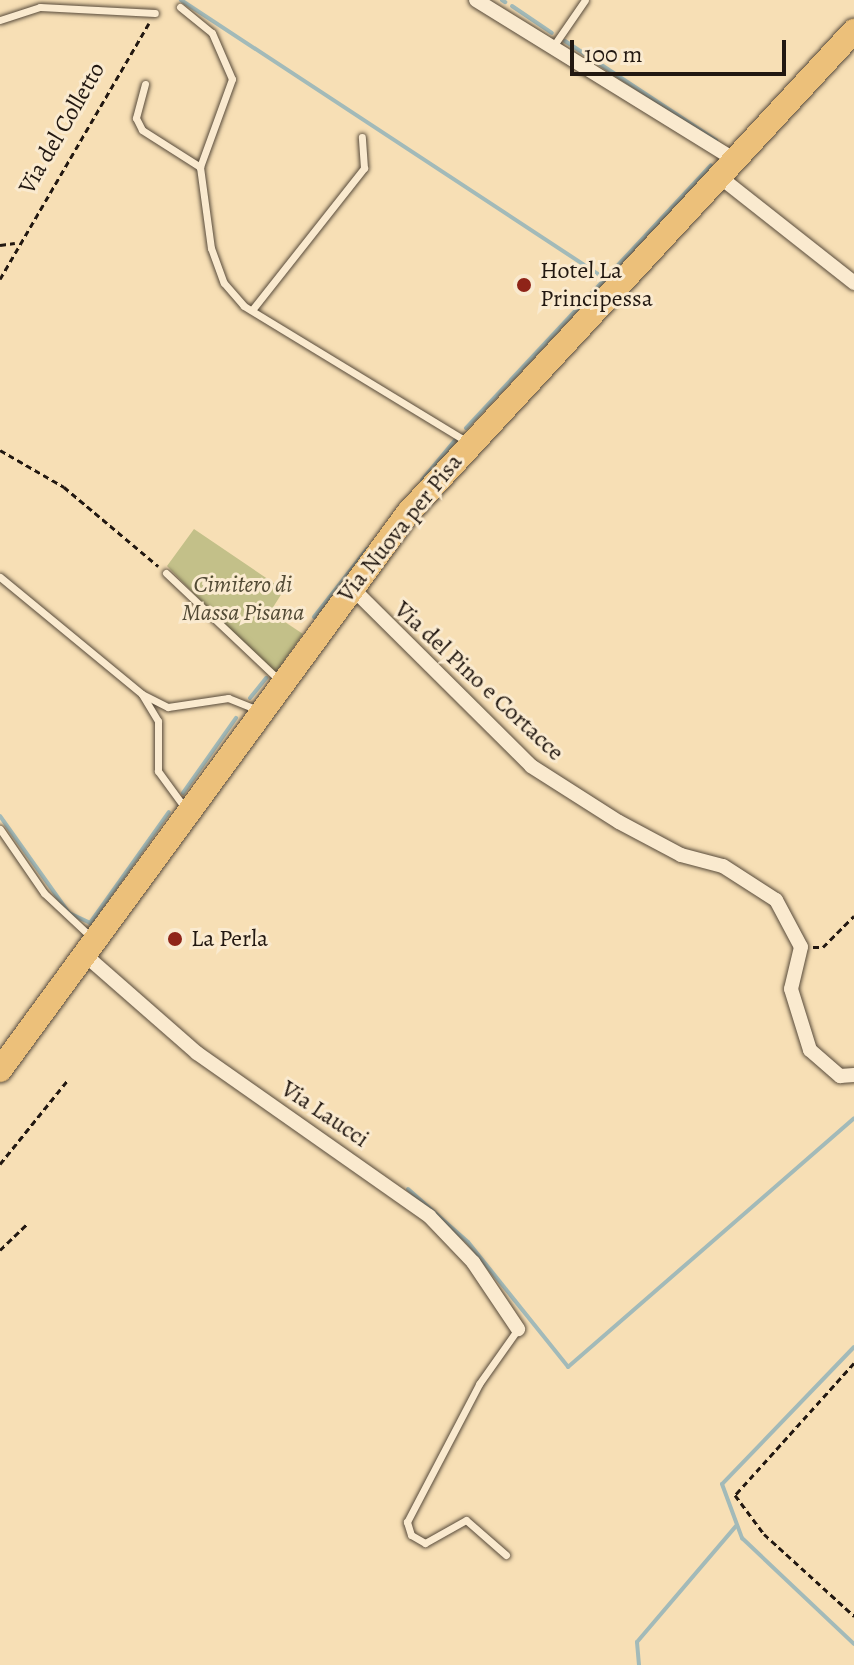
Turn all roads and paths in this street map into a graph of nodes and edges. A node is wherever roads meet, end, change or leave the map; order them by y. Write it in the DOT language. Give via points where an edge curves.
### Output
graph roads {
  1 [pos="476,0"];
  2 [pos="585,0"];
  3 [pos="180,7"];
  4 [pos="155,13"];
  5 [pos="0,20"];
  6 [pos="854,31"];
  7 [pos="552,49"];
  8 [pos="145,84"];
  9 [pos="362,137"];
  10 [pos="200,167"];
  11 [pos="727,169"];
  12 [pos="19,241"];
  13 [pos="0,245"];
  14 [pos="0,279"];
  15 [pos="854,283"];
  16 [pos="252,310"];
  17 [pos="470,443"];
  18 [pos="2,452"];
  19 [pos="166,573"];
  20 [pos="0,577"];
  21 [pos="350,586"];
  22 [pos="281,682"];
  23 [pos="142,694"];
  24 [pos="259,711"];
  25 [pos="188,811"];
  26 [pos="0,829"];
  27 [pos="854,916"];
  28 [pos="801,947"];
  29 [pos="90,948"];
  30 [pos="0,1070"];
  31 [pos="854,1075"];
  32 [pos="67,1081"];
  33 [pos="0,1164"];
  34 [pos="27,1224"];
  35 [pos="0,1250"];
  36 [pos="518,1329"];
  37 [pos="854,1363"];
  38 [pos="506,1555"];
  39 [pos="854,1616"];
  1 -- 7 [label="street"];
  2 -- 7 [label="lane"];
  3 -- 10 [label="lane" via="212,33 232,79"];
  4 -- 5 [label="lane" via="40,7"];
  4 -- 12 [label="path, Via del Colletto"];
  6 -- 11 [label="main road, Via Nuova per Pisa"];
  7 -- 11 [label="street"];
  8 -- 10 [label="lane" via="136,118 142,130"];
  9 -- 16 [label="lane" via="364,168"];
  10 -- 16 [label="lane" via="211,248 224,283"];
  11 -- 15 [label="street"];
  11 -- 17 [label="main road, Via Nuova per Pisa"];
  12 -- 13 [label="path"];
  12 -- 14 [label="path, Via del Colletto"];
  16 -- 17 [label="lane"];
  17 -- 21 [label="main road, Via Nuova per Pisa"];
  18 -- 19 [label="path" via="64,487"];
  19 -- 22 [label="lane"];
  20 -- 23 [label="lane"];
  21 -- 22 [label="main road, Via Nuova per Pisa"];
  21 -- 28 [label="street, Via del Pino e Cortacce" via="531,766 681,855 745,877 776,900"];
  22 -- 24 [label="main road, Via Nuova per Pisa"];
  23 -- 24 [label="lane" via="168,707 228,698"];
  23 -- 25 [label="lane" via="158,721 158,771"];
  24 -- 25 [label="main road, Via Nuova per Pisa"];
  25 -- 29 [label="main road, Via Nuova per Pisa"];
  26 -- 29 [label="lane"];
  27 -- 28 [label="path" via="823,947"];
  28 -- 31 [label="street" via="791,989 810,1050 840,1076"];
  29 -- 30 [label="main road, Via Nuova per Pisa"];
  29 -- 36 [label="street, Via Laucci" via="197,1053 429,1216 473,1262"];
  32 -- 33 [label="path"];
  34 -- 35 [label="path"];
  36 -- 38 [label="lane" via="479,1384 407,1522 411,1535 425,1543 466,1520"];
  37 -- 39 [label="path" via="735,1495 764,1534"];
}
